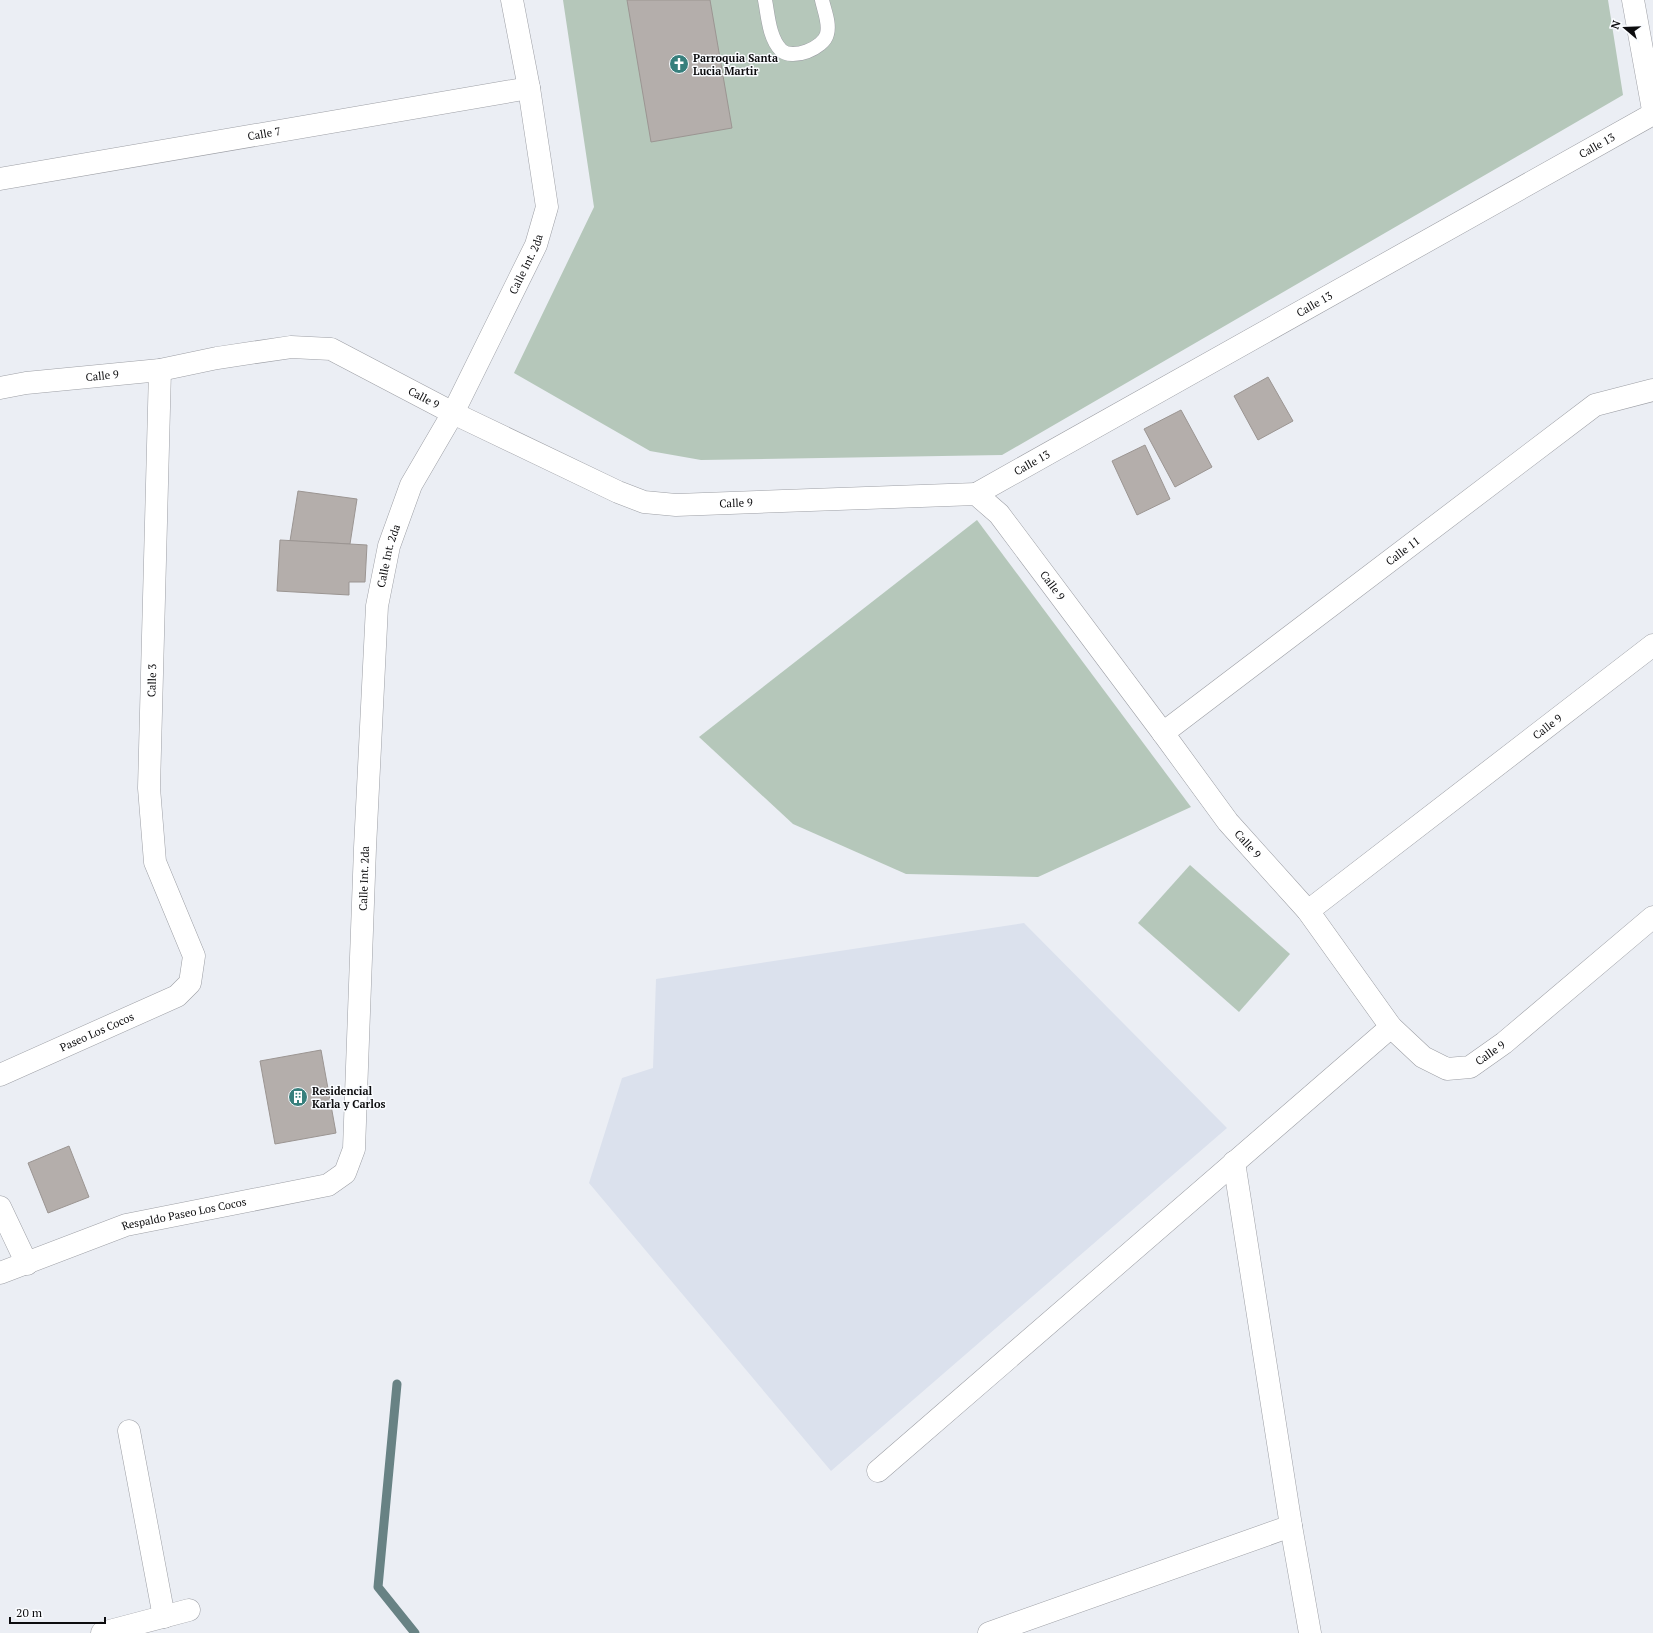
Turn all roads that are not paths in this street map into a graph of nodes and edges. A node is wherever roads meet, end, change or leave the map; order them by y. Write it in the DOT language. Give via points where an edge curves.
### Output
graph roads {
  1 [pos="512,0"];
  2 [pos="765,0"];
  3 [pos="822,0"];
  4 [pos="1633,0"];
  5 [pos="529,88"];
  6 [pos="1653,110"];
  7 [pos="1653,114"];
  8 [pos="0,179"];
  9 [pos="160,370"];
  10 [pos="0,388"];
  11 [pos="1653,390"];
  12 [pos="453,413"];
  13 [pos="976,494"];
  14 [pos="1653,646"];
  15 [pos="1164,733"];
  16 [pos="1308,911"];
  17 [pos="1653,918"];
  18 [pos="190,983"];
  19 [pos="1391,1027"];
  20 [pos="0,1074"];
  21 [pos="354,1149"];
  22 [pos="1234,1162"];
  23 [pos="0,1207"];
  24 [pos="27,1264"];
  25 [pos="0,1273"];
  26 [pos="129,1431"];
  27 [pos="878,1471"];
  28 [pos="1291,1526"];
  29 [pos="189,1610"];
  30 [pos="164,1617"];
  31 [pos="102,1633"];
  32 [pos="989,1633"];
  33 [pos="1310,1633"];
  1 -- 5 [label="street, Calle Int. 2da"];
  2 -- 3 [label="lane" via="774,39 782,51 789,54 817,48 824,42 828,29"];
  4 -- 6 [label="street"];
  5 -- 8 [label="street, Calle 7"];
  5 -- 12 [label="street, Calle Int. 2da" via="547,207 536,245"];
  7 -- 13 [label="street, Calle 13"];
  9 -- 10 [label="street, Calle 9" via="26,383"];
  9 -- 12 [label="street, Calle 9" via="291,347 331,349"];
  9 -- 18 [label="street, Calle 3" via="149,788 155,862 194,956"];
  11 -- 15 [label="street, Calle 11" via="1595,405"];
  12 -- 13 [label="street, Calle 9" via="644,502 676,505"];
  12 -- 21 [label="street, Calle Int. 2da" via="410,485 389,546 377,606"];
  13 -- 15 [label="street, Calle 9" via="1000,514"];
  14 -- 16 [label="street, Calle 9"];
  15 -- 16 [label="street, Calle 9" via="1228,822"];
  16 -- 19 [label="street, Calle 9"];
  17 -- 19 [label="street, Calle 9" via="1504,1043 1470,1067 1447,1069 1423,1056"];
  18 -- 20 [label="street, Paseo Los Cocos" via="177,996"];
  19 -- 22 [label="street"];
  21 -- 24 [label="street, Respaldo Paseo Los Cocos" via="345,1173 328,1186 126,1225"];
  22 -- 27 [label="street"];
  22 -- 28 [label="street"];
  23 -- 24 [label="street"];
  24 -- 25 [label="street, Respaldo Paseo Los Cocos"];
  26 -- 30 [label="street"];
  28 -- 32 [label="street"];
  28 -- 33 [label="street"];
  29 -- 30 [label="street"];
  30 -- 31 [label="street"];
}
